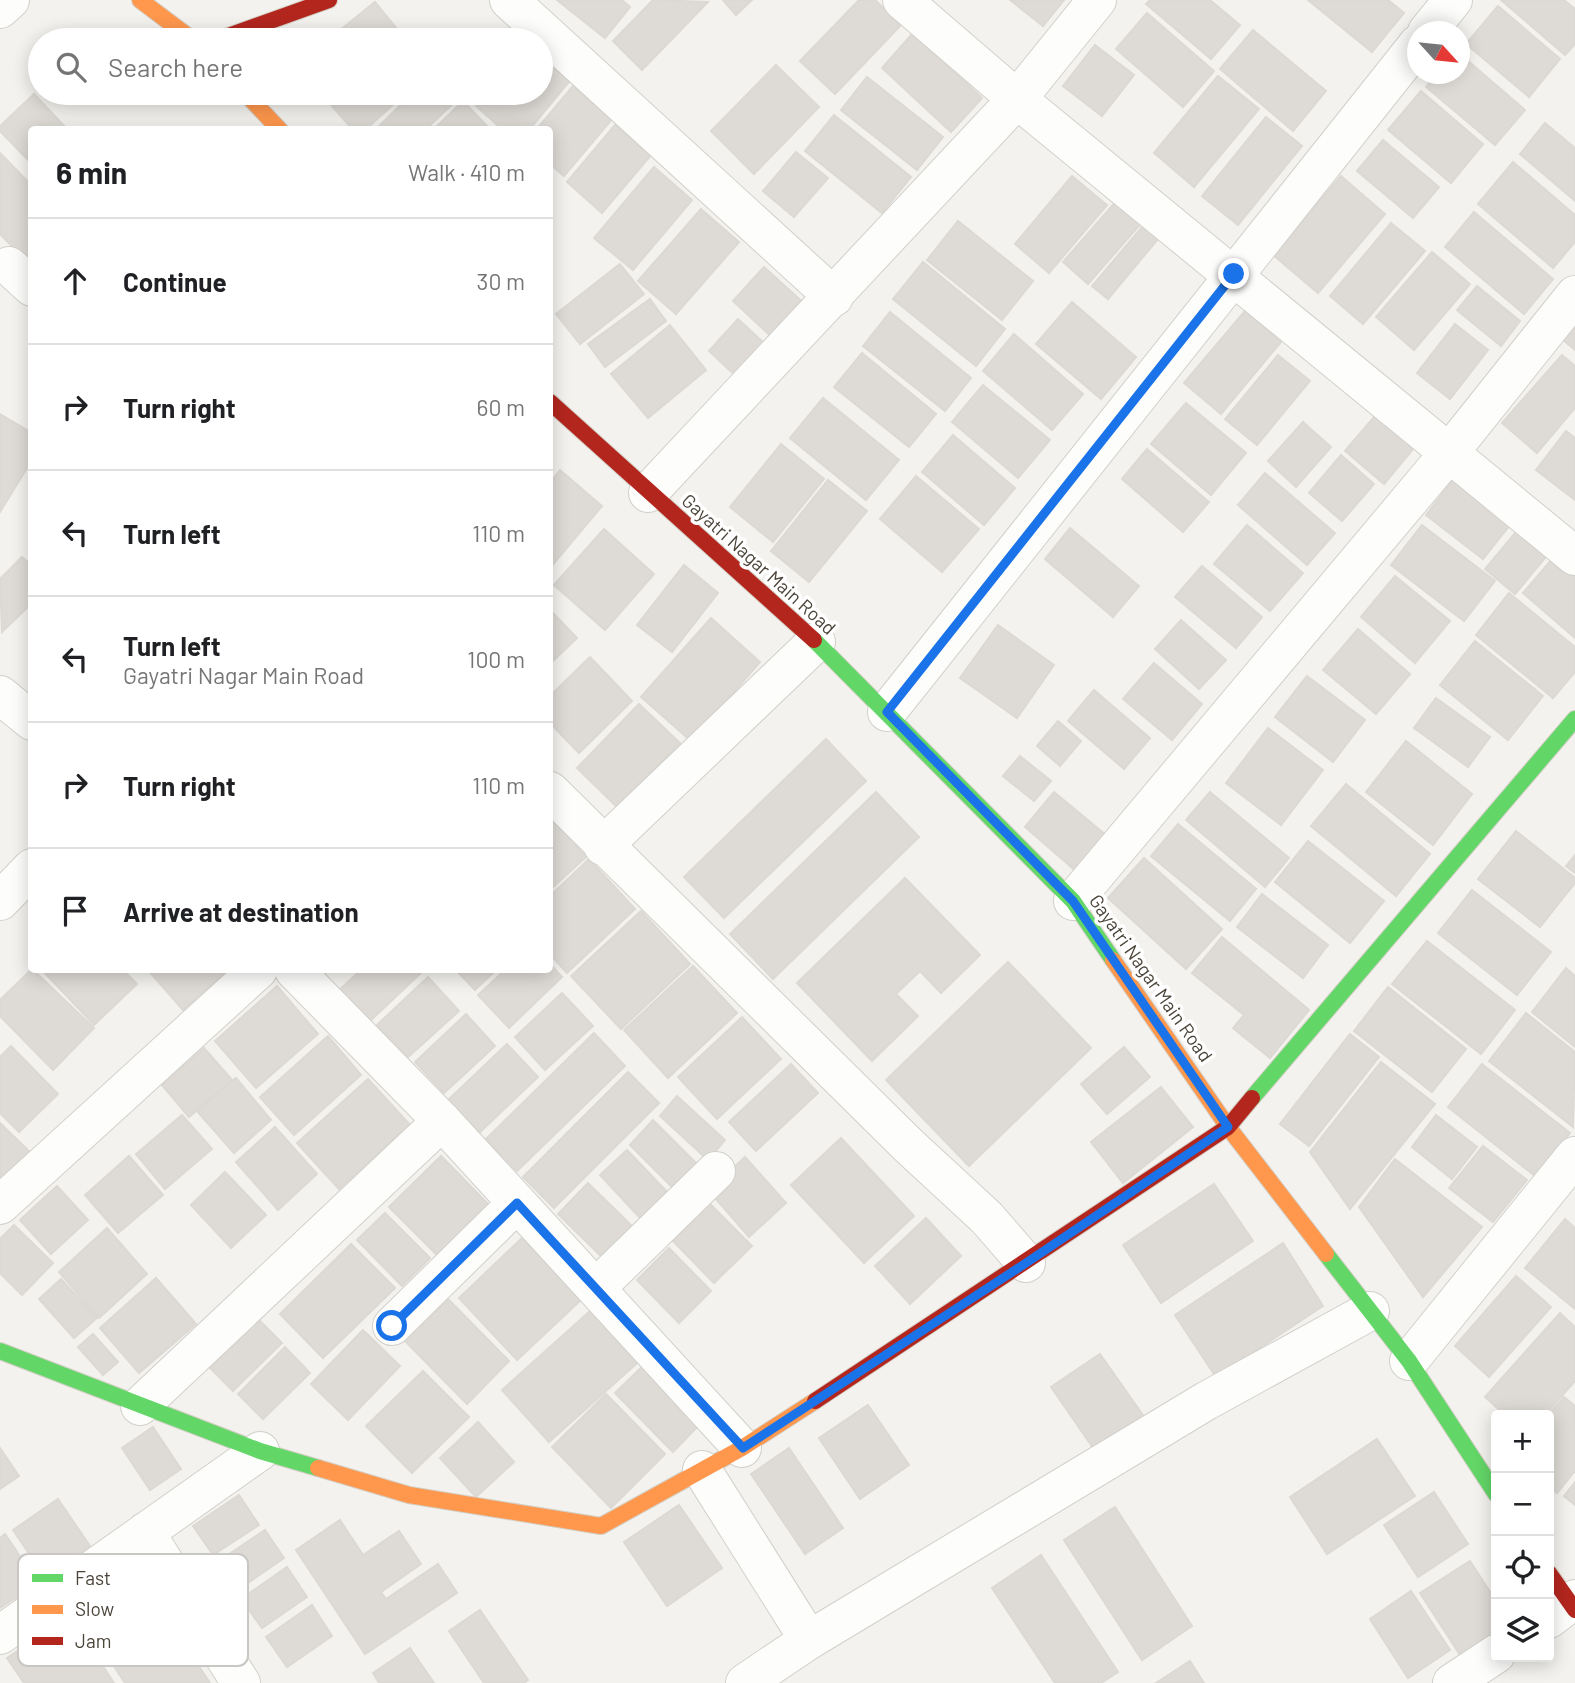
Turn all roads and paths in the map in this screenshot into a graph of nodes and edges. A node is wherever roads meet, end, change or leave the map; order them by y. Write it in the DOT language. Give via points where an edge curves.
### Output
graph roads {
  1 [pos="10,0"];
  2 [pos="139,0"];
  3 [pos="329,0"];
  4 [pos="509,0"];
  5 [pos="902,0"];
  6 [pos="1097,0"];
  7 [pos="1452,0"];
  8 [pos="0,9"];
  9 [pos="1436,21"];
  10 [pos="177,28"];
  11 [pos="251,28"];
  12 [pos="540,28"];
  13 [pos="553,40"];
  14 [pos="1407,58"];
  15 [pos="1017,99"];
  16 [pos="256,105"];
  17 [pos="276,126"];
  18 [pos="1234,274"];
  19 [pos="1575,295"];
  20 [pos="834,297"];
  21 [pos="553,405"];
  22 [pos="1449,453"];
  23 [pos="648,493"];
  24 [pos="1575,556"];
  25 [pos="816,642"];
  26 [pos="887,712"];
  27 [pos="1572,730"];
  28 [pos="553,794"];
  29 [pos="603,846"];
  30 [pos="28,872"];
  31 [pos="0,901"];
  32 [pos="1073,901"];
  33 [pos="255,973"];
  34 [pos="297,973"];
  35 [pos="442,1121"];
  36 [pos="1228,1127"];
  37 [pos="1575,1156"];
  38 [pos="716,1171"];
  39 [pos="517,1203"];
  40 [pos="0,1205"];
  41 [pos="1026,1263"];
  42 [pos="597,1287"];
  43 [pos="1370,1311"];
  44 [pos="392,1326"];
  45 [pos="0,1350"];
  46 [pos="1409,1361"];
  47 [pos="140,1406"];
  48 [pos="743,1448"];
  49 [pos="260,1451"];
  50 [pos="702,1470"];
  51 [pos="1491,1486"];
  52 [pos="145,1532"];
  53 [pos="114,1554"];
  54 [pos="159,1554"];
  55 [pos="1554,1583"];
  56 [pos="1567,1609"];
  57 [pos="18,1621"];
  58 [pos="0,1634"];
  59 [pos="809,1640"];
  60 [pos="1491,1657"];
  61 [pos="231,1666"];
  62 [pos="242,1683"];
  63 [pos="745,1683"];
  64 [pos="1452,1683"];
  1 -- 8 [label="street"];
  2 -- 10 [label="street"];
  3 -- 11 [label="street"];
  4 -- 12 [label="street"];
  5 -- 15 [label="street"];
  6 -- 15 [label="street"];
  7 -- 9 [label="street"];
  13 -- 20 [label="street"];
  14 -- 18 [label="street"];
  15 -- 18 [label="street"];
  15 -- 20 [label="street"];
  16 -- 17 [label="street"];
  18 -- 22 [label="street"];
  18 -- 26 [label="street"];
  19 -- 22 [label="street"];
  20 -- 23 [label="street"];
  21 -- 23 [label="street, Gayatri Nagar Main Road"];
  22 -- 24 [label="street"];
  22 -- 32 [label="street"];
  23 -- 25 [label="street, Gayatri Nagar Main Road"];
  25 -- 26 [label="street, Gayatri Nagar Main Road"];
  25 -- 29 [label="street"];
  26 -- 32 [label="street, Gayatri Nagar Main Road"];
  27 -- 36 [label="street"];
  28 -- 29 [label="street"];
  29 -- 41 [label="street" via="987,1218"];
  30 -- 31 [label="street"];
  32 -- 36 [label="street, Gayatri Nagar Main Road"];
  33 -- 40 [label="street"];
  34 -- 35 [label="street"];
  35 -- 39 [label="street"];
  35 -- 47 [label="street"];
  36 -- 41 [label="street"];
  36 -- 43 [label="street, Gayatri Nagar Main Road"];
  37 -- 46 [label="street"];
  38 -- 42 [label="street"];
  39 -- 42 [label="street"];
  39 -- 44 [label="street"];
  41 -- 48 [label="street"];
  42 -- 48 [label="street"];
  43 -- 46 [label="street, Gayatri Nagar Main Road"];
  43 -- 59 [label="street" via="1206,1401"];
  45 -- 47 [label="street"];
  46 -- 51 [label="street, Gayatri Nagar Main Road"];
  47 -- 49 [label="street"];
  48 -- 50 [label="street"];
  49 -- 50 [label="street" via="409,1495 601,1526"];
  49 -- 52 [label="street"];
  50 -- 59 [label="street"];
  52 -- 53 [label="street"];
  52 -- 54 [label="street"];
  55 -- 56 [label="street"];
  57 -- 58 [label="street"];
  59 -- 63 [label="street"];
  60 -- 64 [label="street"];
  61 -- 62 [label="street"];
}
